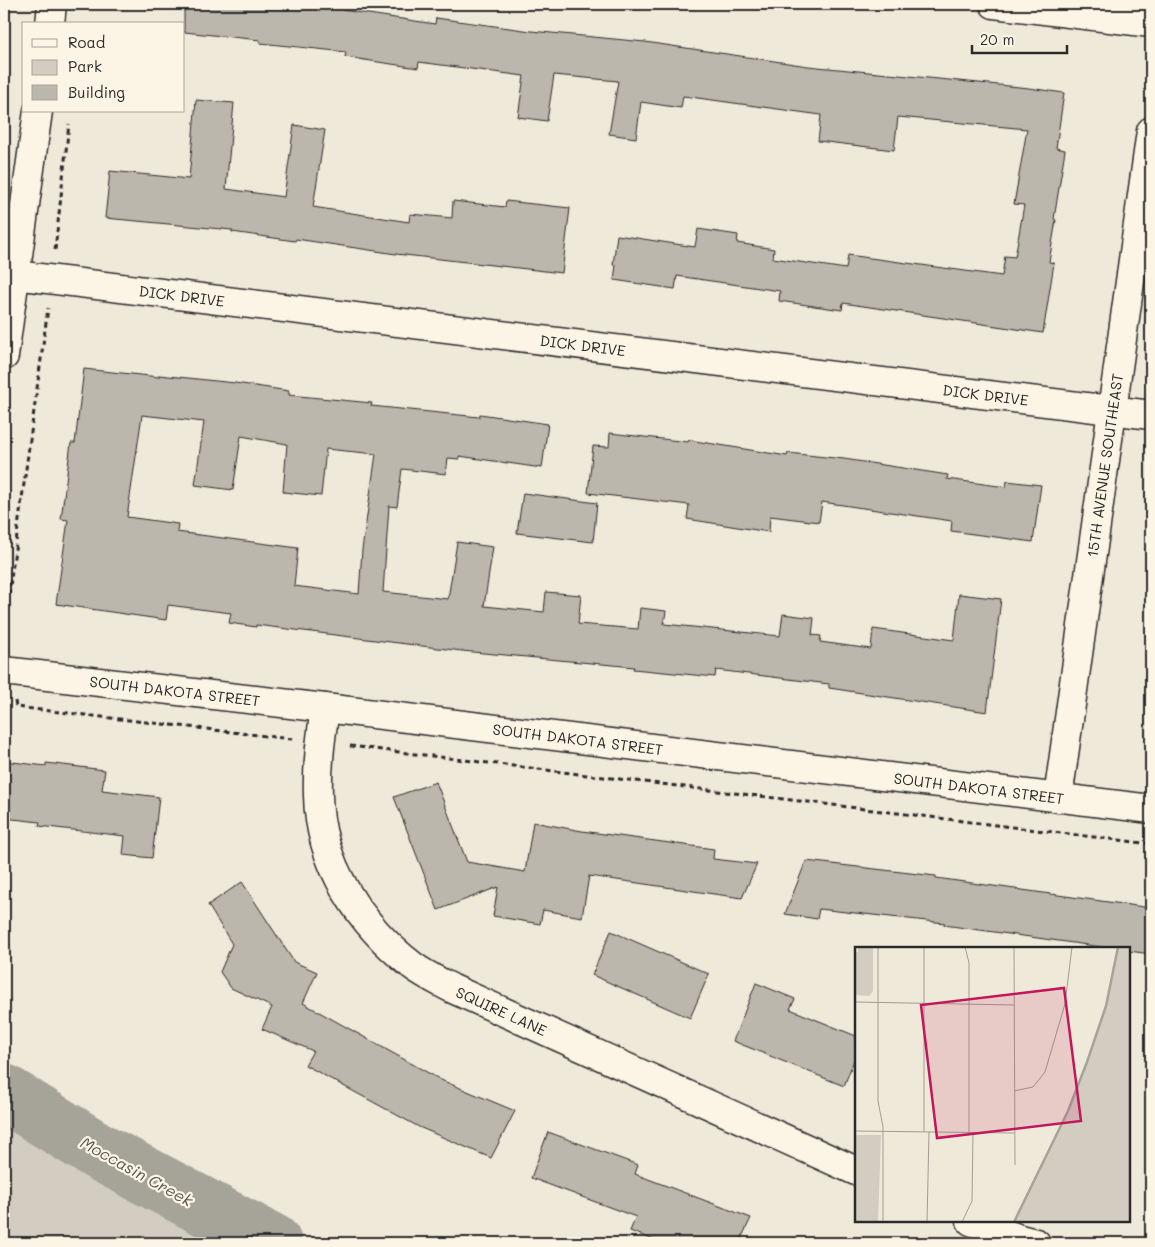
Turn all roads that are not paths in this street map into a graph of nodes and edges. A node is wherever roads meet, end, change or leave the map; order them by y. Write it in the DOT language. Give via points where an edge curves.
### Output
graph roads {
  1 [pos="52,4"];
  2 [pos="994,4"];
  3 [pos="50,22"];
  4 [pos="1151,23"];
  5 [pos="38,112"];
  6 [pos="1151,131"];
  7 [pos="15,275"];
  8 [pos="7,314"];
  9 [pos="4,356"];
  10 [pos="1112,410"];
  11 [pos="1151,415"];
  12 [pos="7,671"];
  13 [pos="325,708"];
  14 [pos="1058,798"];
  15 [pos="1151,810"];
  16 [pos="855,1171"];
  17 [pos="974,1222"];
  18 [pos="1036,1243"];
  1 -- 3 [label="street"];
  2 -- 4 [label="street"];
  5 -- 7 [label="street"];
  6 -- 10 [label="street, 15TH AVENUE SOUTHEAST"];
  7 -- 8 [label="street"];
  7 -- 10 [label="street, DICK DRIVE"];
  8 -- 9 [label="street"];
  10 -- 11 [label="street, DICK DRIVE"];
  10 -- 14 [label="street, 15TH AVENUE SOUTHEAST"];
  12 -- 13 [label="street, SOUTH DAKOTA STREET"];
  13 -- 14 [label="street, SOUTH DAKOTA STREET"];
  13 -- 16 [label="street, SQUIRE LANE" via="318,797 323,836 338,876 357,911 381,939 414,967 453,989"];
  14 -- 15 [label="street, SOUTH DAKOTA STREET"];
  17 -- 18 [label="street"];
}
